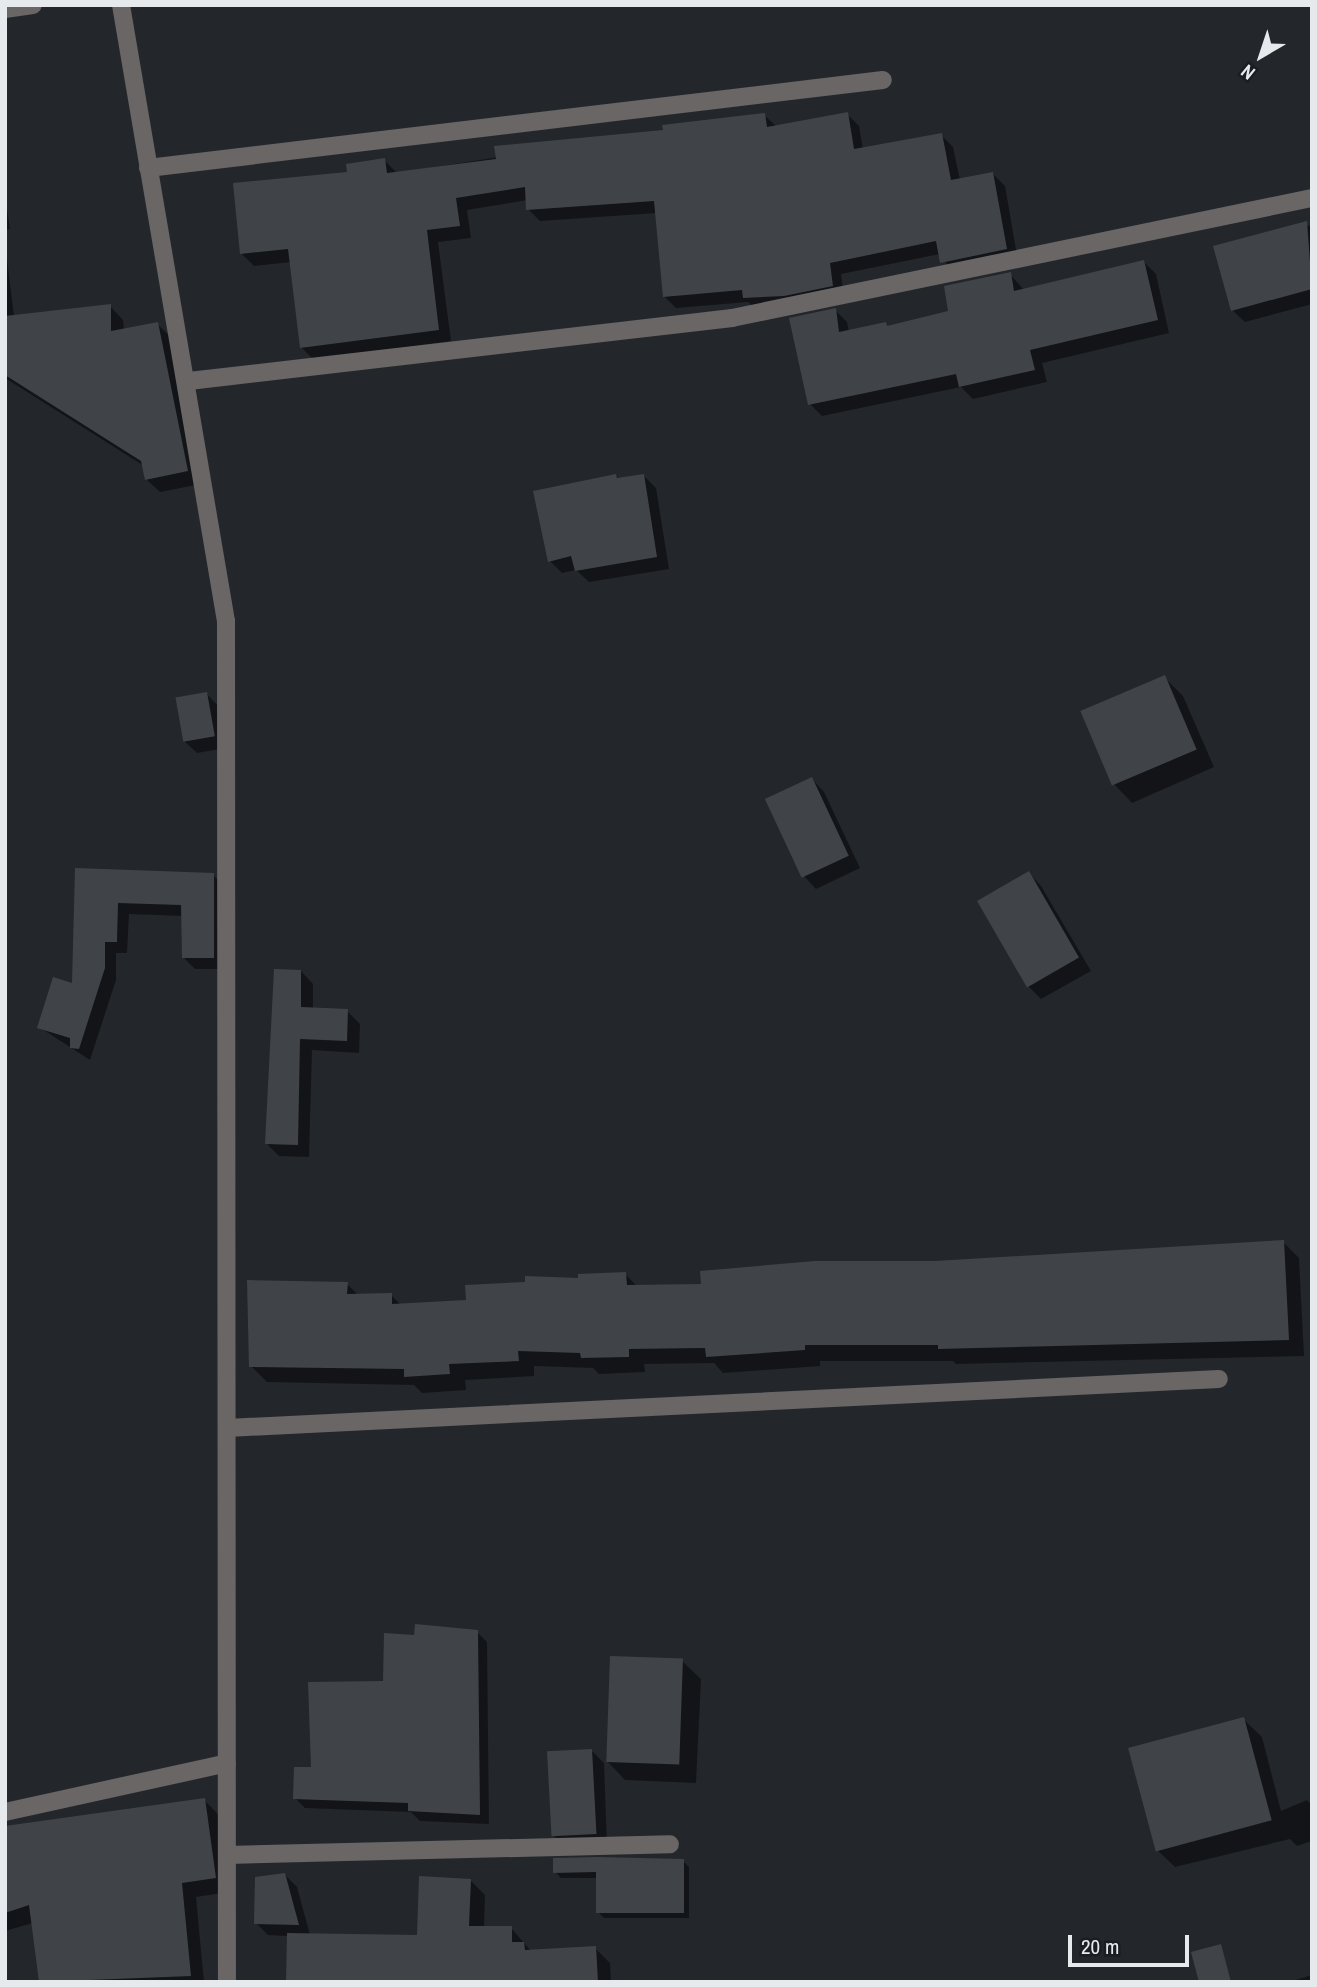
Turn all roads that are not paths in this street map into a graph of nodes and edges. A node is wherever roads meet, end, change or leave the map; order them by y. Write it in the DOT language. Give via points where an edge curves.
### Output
graph roads {
  1 [pos="33,5"];
  2 [pos="121,5"];
  3 [pos="5,9"];
  4 [pos="883,80"];
  5 [pos="148,168"];
  6 [pos="1312,198"];
  7 [pos="189,381"];
  8 [pos="1219,1379"];
  9 [pos="227,1429"];
  10 [pos="227,1763"];
  11 [pos="5,1812"];
  12 [pos="670,1844"];
  13 [pos="227,1855"];
  14 [pos="227,1982"];
  1 -- 3 [label="street"];
  2 -- 5 [label="street"];
  4 -- 5 [label="street"];
  5 -- 7 [label="street"];
  6 -- 7 [label="street" via="732,318"];
  7 -- 9 [label="street" via="226,621"];
  8 -- 9 [label="street"];
  9 -- 10 [label="street"];
  10 -- 11 [label="street"];
  10 -- 13 [label="street"];
  12 -- 13 [label="street"];
  13 -- 14 [label="street"];
}
